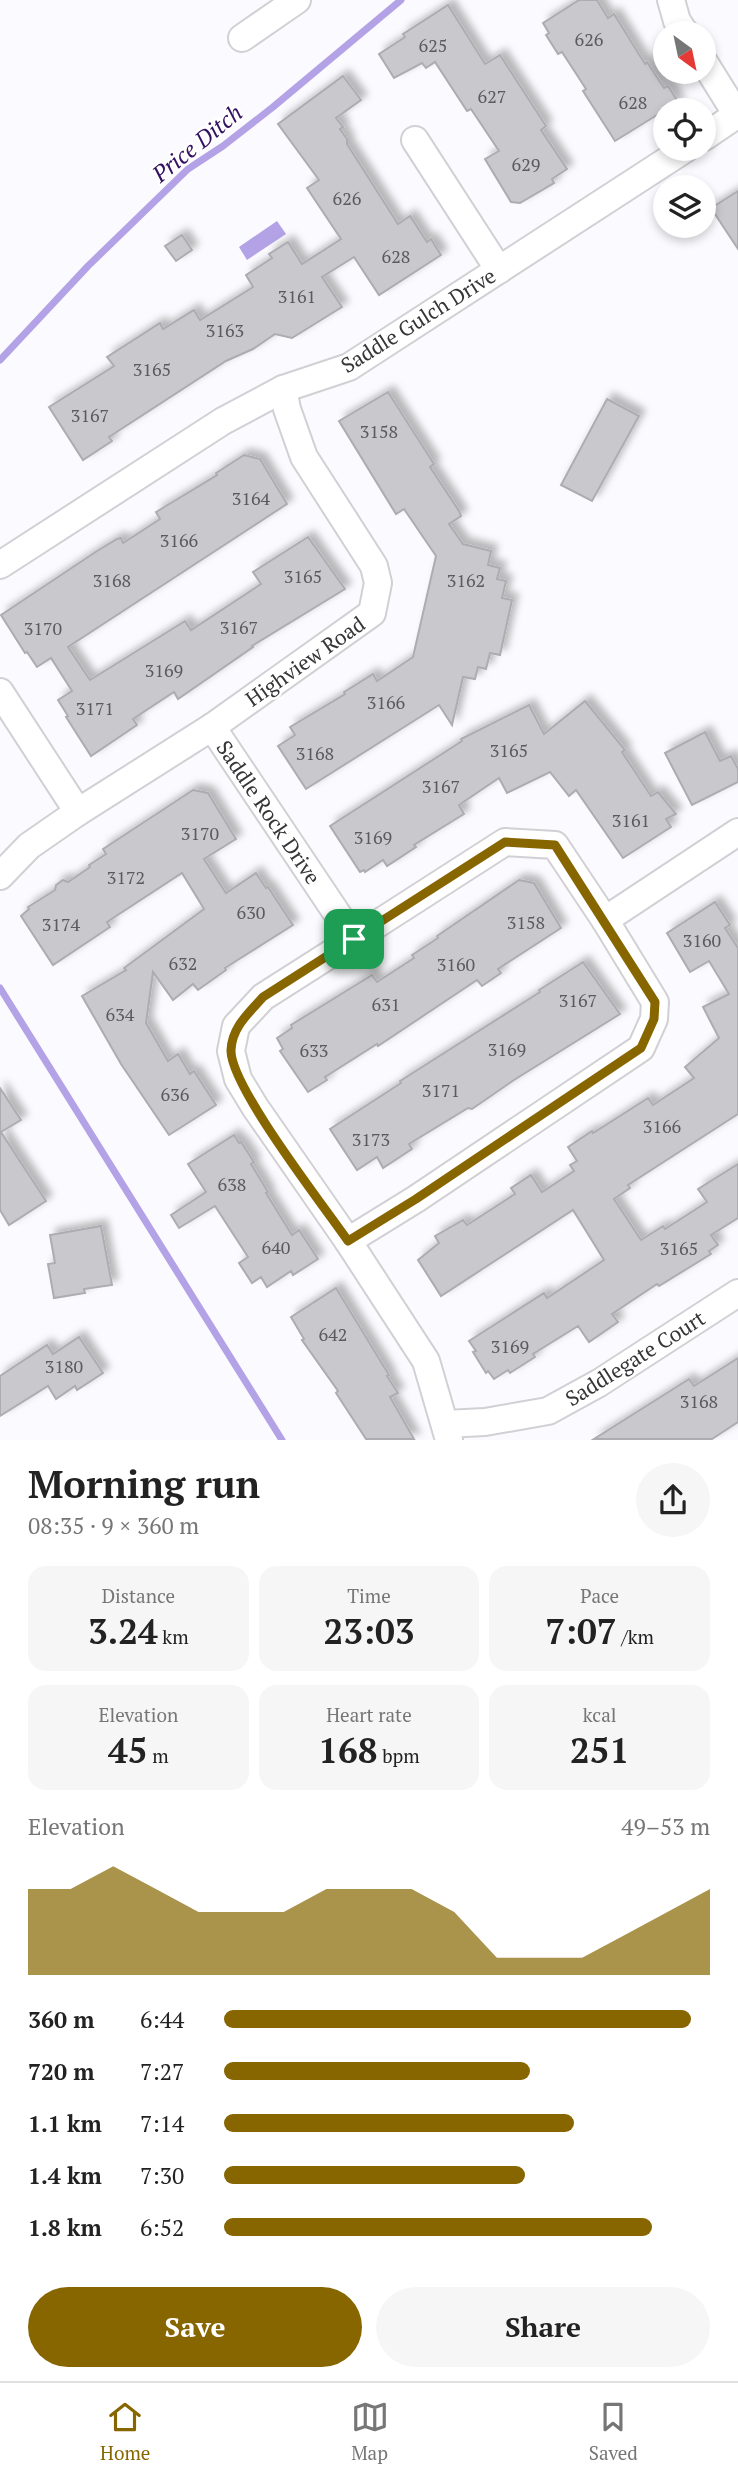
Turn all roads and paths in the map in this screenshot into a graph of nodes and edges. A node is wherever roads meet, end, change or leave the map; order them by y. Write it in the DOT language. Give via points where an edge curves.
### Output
graph roads {
  1 [pos="297,0"];
  2 [pos="671,0"];
  3 [pos="677,21"];
  4 [pos="242,38"];
  5 [pos="716,80"];
  6 [pos="738,114"];
  7 [pos="716,129"];
  8 [pos="415,139"];
  9 [pos="667,161"];
  10 [pos="499,270"];
  11 [pos="283,389"];
  12 [pos="0,565"];
  13 [pos="0,692"];
  14 [pos="212,727"];
  15 [pos="78,812"];
  16 [pos="738,832"];
  17 [pos="0,876"];
  18 [pos="605,920"];
  19 [pos="354,939"];
  20 [pos="348,1241"];
  21 [pos="738,1293"];
  22 [pos="447,1432"];
  1 -- 4 [label="street"];
  2 -- 3 [label="street"];
  5 -- 6 [label="street"];
  6 -- 7 [label="street"];
  8 -- 10 [label="street"];
  9 -- 10 [label="street, Saddle Gulch Drive"];
  10 -- 11 [label="street, Saddle Gulch Drive" via="349,367"];
  11 -- 12 [label="street, Saddle Gulch Drive" via="223,421"];
  11 -- 14 [label="street, Highview Road" via="304,457 374,566 378,583 372,613"];
  13 -- 15 [label="street"];
  14 -- 15 [label="street, Highview Road"];
  14 -- 19 [label="street, Saddle Rock Drive"];
  15 -- 17 [label="street, Highview Road" via="29,846"];
  16 -- 18 [label="street"];
  18 -- 19 [label="street" via="555,845 505,842"];
  18 -- 20 [label="street" via="655,1002 654,1019 641,1048"];
  19 -- 20 [label="street" via="263,997 236,1026 231,1051 239,1079 255,1107"];
  20 -- 22 [label="street" via="426,1361"];
  21 -- 22 [label="street, Saddlegate Court" via="548,1411"];
}
